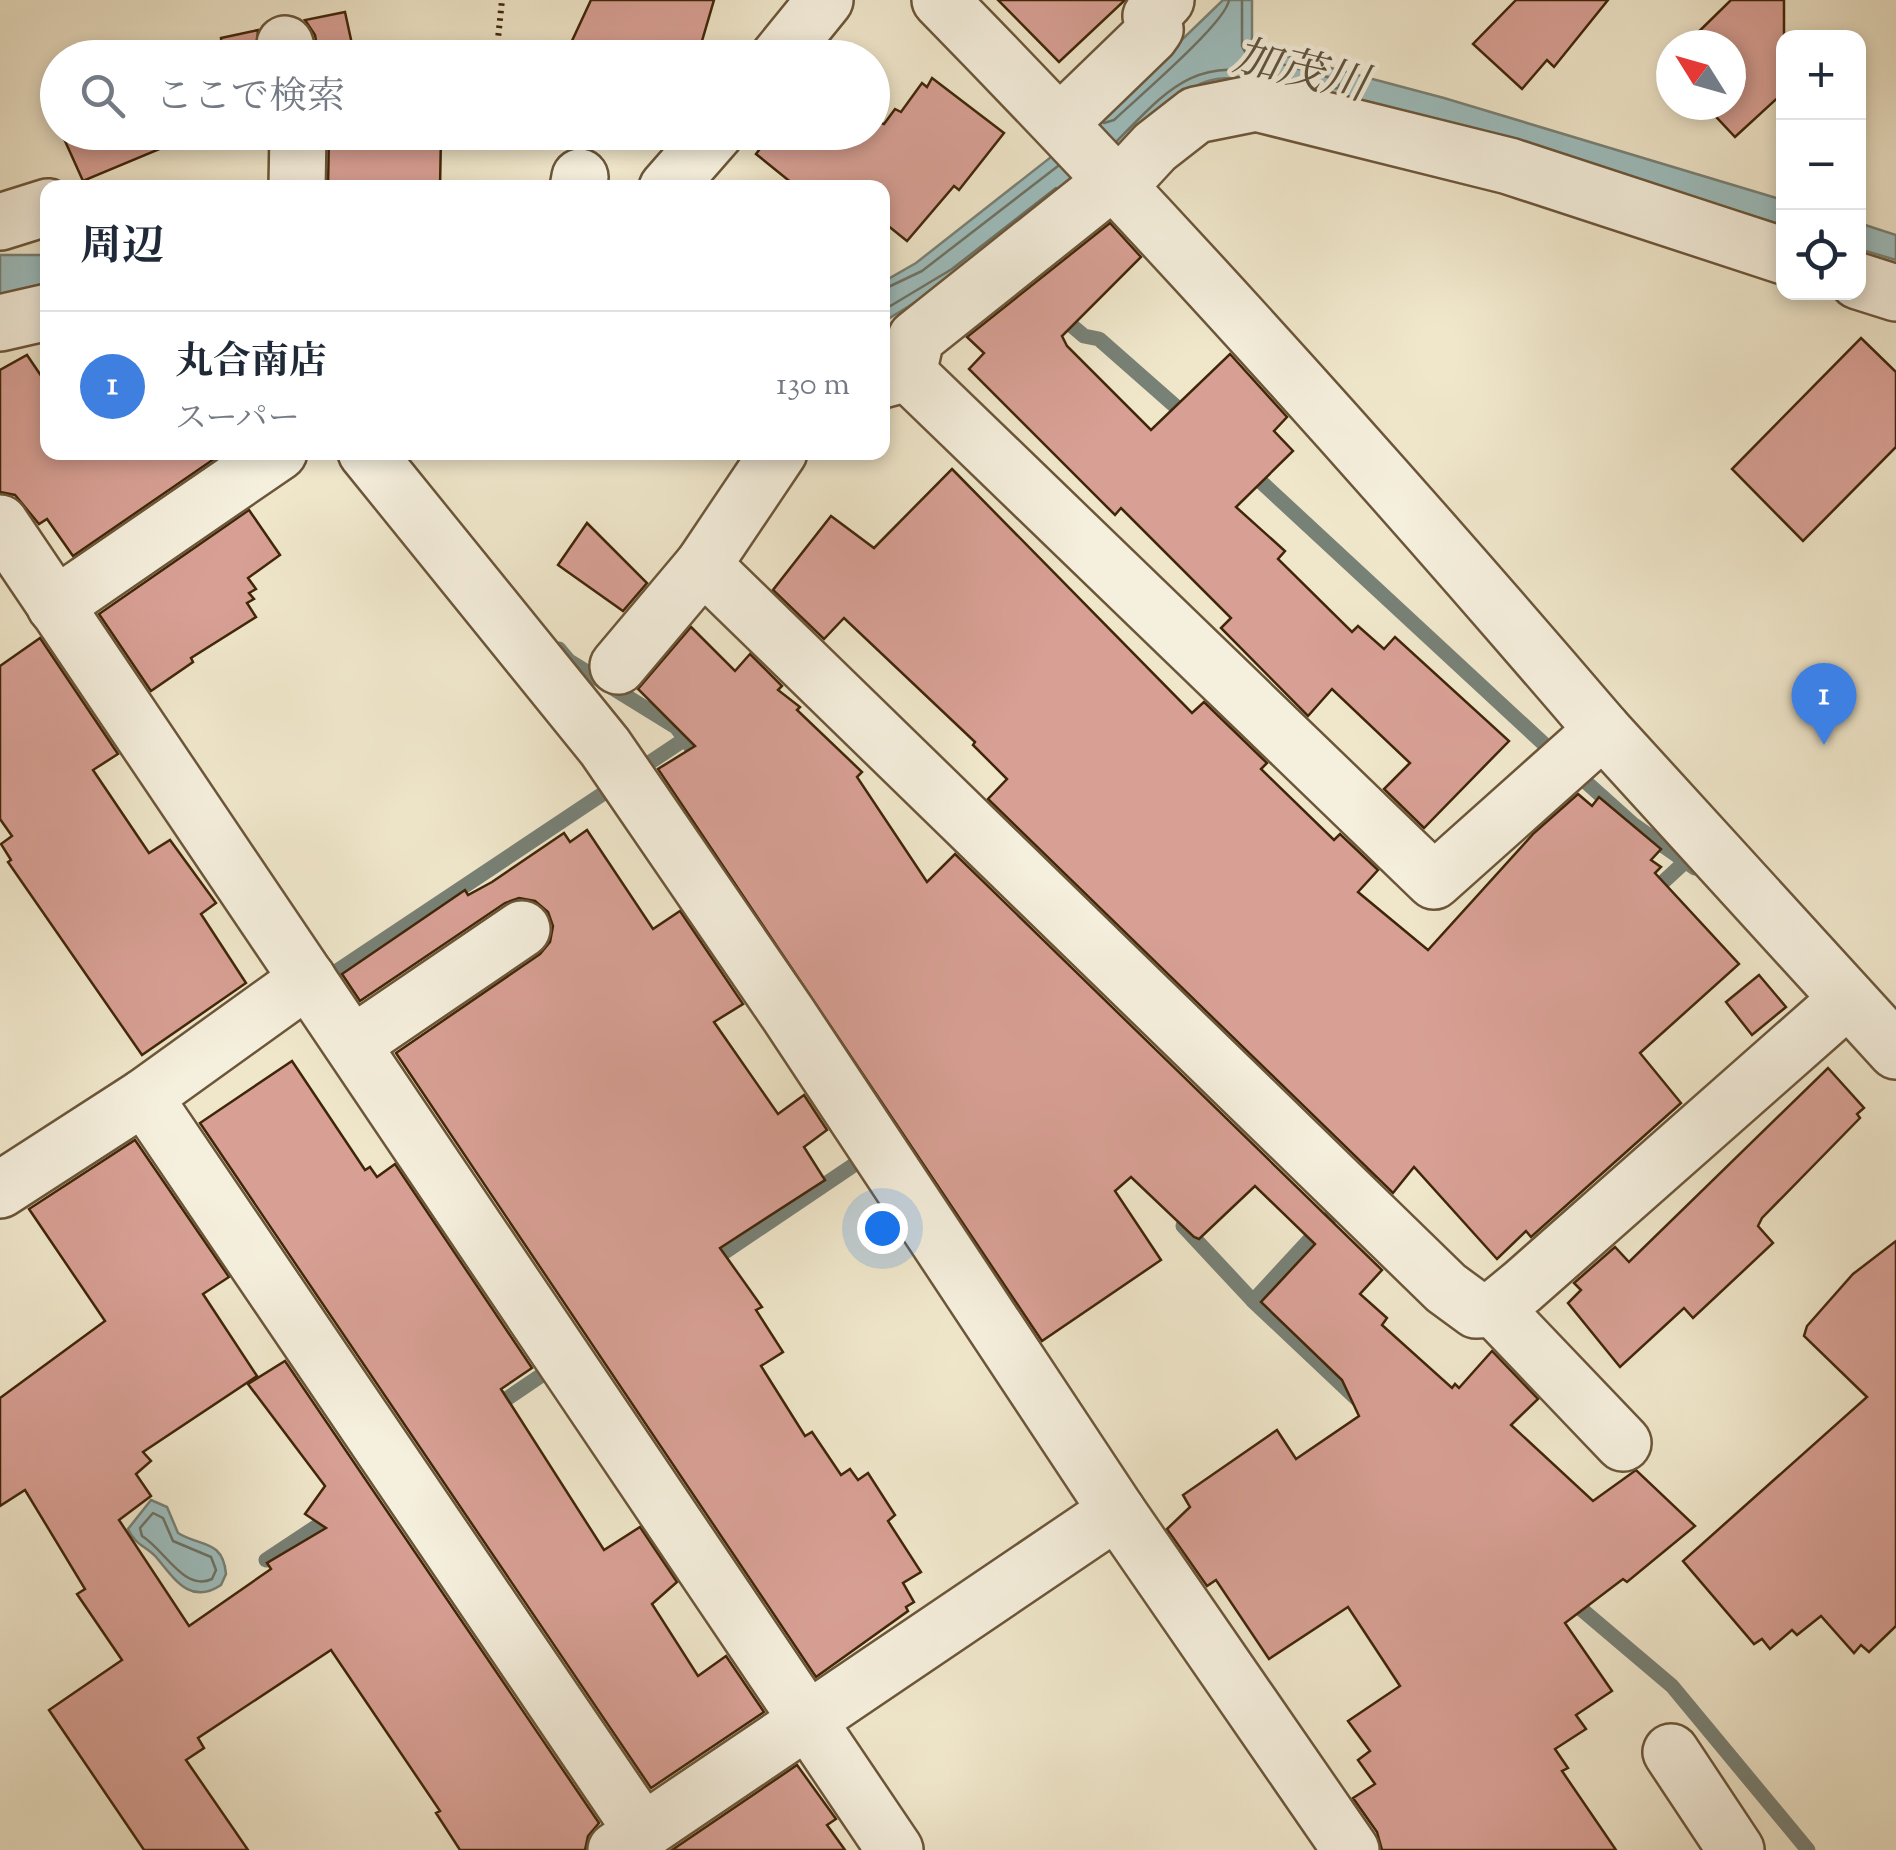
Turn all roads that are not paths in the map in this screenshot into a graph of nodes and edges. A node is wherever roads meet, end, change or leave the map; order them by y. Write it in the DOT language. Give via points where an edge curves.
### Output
graph roads {
  1 [pos="825,0"];
  2 [pos="940,0"];
  3 [pos="1159,8"];
  4 [pos="793,40"];
  5 [pos="1060,123"];
  6 [pos="298,150"];
  7 [pos="700,150"];
  8 [pos="297,180"];
  9 [pos="674,180"];
  10 [pos="1116,184"];
  11 [pos="40,210"];
  12 [pos="0,222"];
  13 [pos="1776,253"];
  14 [pos="1866,284"];
  15 [pos="1896,293"];
  16 [pos="40,314"];
  17 [pos="0,323"];
  18 [pos="895,376"];
  19 [pos="267,460"];
  20 [pos="372,460"];
  21 [pos="774,460"];
  22 [pos="0,523"];
  23 [pos="703,565"];
  24 [pos="55,606"];
  25 [pos="618,666"];
  26 [pos="1603,730"];
  27 [pos="522,930"];
  28 [pos="308,979"];
  29 [pos="1848,999"];
  30 [pos="353,1044"];
  31 [pos="1896,1051"];
  32 [pos="144,1096"];
  33 [pos="0,1190"];
  34 [pos="1495,1309"];
  35 [pos="1623,1443"];
  36 [pos="1117,1511"];
  37 [pos="807,1721"];
  38 [pos="1671,1752"];
  39 [pos="630,1841"];
  40 [pos="895,1850"];
  41 [pos="1350,1850"];
  42 [pos="1736,1850"];
  1 -- 4 [label="street"];
  2 -- 5 [label="street"];
  3 -- 5 [label="street" via="1150,36"];
  5 -- 10 [label="street"];
  6 -- 8 [label="street"];
  7 -- 9 [label="street"];
  10 -- 13 [label="street" via="1196,115 1256,103 1509,166"];
  10 -- 18 [label="street" via="916,338"];
  10 -- 26 [label="street" via="1407,501"];
  11 -- 12 [label="street"];
  14 -- 15 [label="street"];
  16 -- 17 [label="street"];
  18 -- 26 [label="street" via="1434,882"];
  19 -- 24 [label="street"];
  20 -- 36 [label="street" via="606,748"];
  21 -- 23 [label="street"];
  22 -- 24 [label="street"];
  23 -- 25 [label="street"];
  23 -- 34 [label="street" via="1446,1288 1476,1310"];
  24 -- 28 [label="street"];
  26 -- 29 [label="street"];
  27 -- 30 [label="street"];
  28 -- 30 [label="street"];
  28 -- 32 [label="street"];
  29 -- 31 [label="street"];
  29 -- 34 [label="street"];
  30 -- 37 [label="street"];
  32 -- 33 [label="street"];
  32 -- 39 [label="street"];
  34 -- 35 [label="street"];
  36 -- 37 [label="street"];
  36 -- 41 [label="street"];
  37 -- 39 [label="street"];
  37 -- 40 [label="street"];
  38 -- 42 [label="street"];
}
